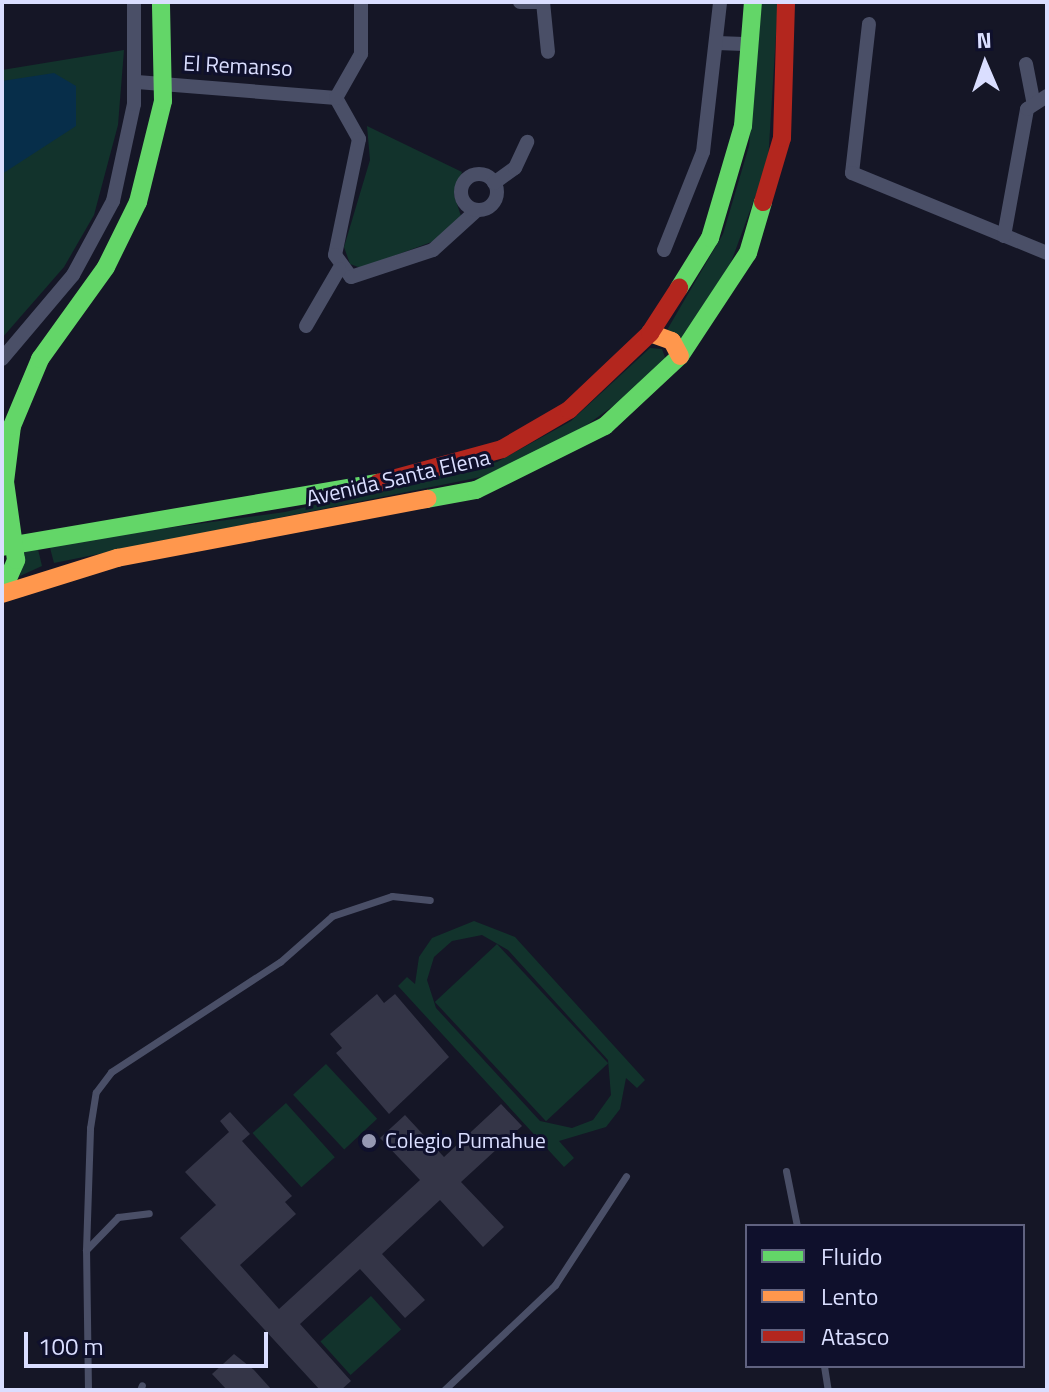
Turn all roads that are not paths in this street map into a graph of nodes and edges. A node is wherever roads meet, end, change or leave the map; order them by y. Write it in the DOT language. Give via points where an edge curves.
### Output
graph roads {
  1 [pos="134,2"];
  2 [pos="161,2"];
  3 [pos="361,2"];
  4 [pos="520,2"];
  5 [pos="542,2"];
  6 [pos="720,2"];
  7 [pos="753,2"];
  8 [pos="786,2"];
  9 [pos="869,24"];
  10 [pos="717,43"];
  11 [pos="751,44"];
  12 [pos="548,52"];
  13 [pos="1026,64"];
  14 [pos="137,82"];
  15 [pos="164,84"];
  16 [pos="336,98"];
  17 [pos="1040,99"];
  18 [pos="527,142"];
  19 [pos="494,183"];
  20 [pos="476,211"];
  21 [pos="1004,236"];
  22 [pos="664,250"];
  23 [pos="1047,253"];
  24 [pos="339,269"];
  25 [pos="306,326"];
  26 [pos="650,333"];
  27 [pos="680,356"];
  28 [pos="2,359"];
  29 [pos="4,466"];
  30 [pos="8,545"];
  31 [pos="2,593"];
  32 [pos="430,900"];
  33 [pos="786,1171"];
  34 [pos="626,1176"];
  35 [pos="149,1213"];
  36 [pos="797,1224"];
  37 [pos="86,1250"];
  38 [pos="824,1368"];
  39 [pos="88,1390"];
  40 [pos="444,1390"];
  41 [pos="828,1390"];
  1 -- 14 [label="street"];
  2 -- 15 [label="street"];
  3 -- 16 [label="street" via="361,54"];
  4 -- 5 [label="street"];
  5 -- 12 [label="street"];
  6 -- 10 [label="street"];
  7 -- 11 [label="street, Avenida Santa Elena"];
  8 -- 27 [label="street, Avenida Santa Elena" via="785,113 766,208 737,276"];
  9 -- 21 [label="street" via="852,173"];
  10 -- 11 [label="street"];
  10 -- 22 [label="street" via="699,171"];
  11 -- 26 [label="street, Avenida Santa Elena" via="726,195 700,258"];
  13 -- 17 [label="street"];
  14 -- 15 [label="street, El Remanso"];
  14 -- 28 [label="street" via="120,180 95,239"];
  15 -- 16 [label="street, El Remanso"];
  15 -- 29 [label="street" via="153,154 130,222 31,375"];
  16 -- 24 [label="street" via="355,121 359,148 335,250"];
  17 -- 21 [label="street"];
  18 -- 19 [label="street" via="515,168"];
  19 -- 20 [label="street" via="494,203"];
  19 -- 20 [label="street" via="480,174 465,180 462,201"];
  20 -- 24 [label="street" via="444,243 389,269 358,277"];
  21 -- 23 [label="street"];
  24 -- 25 [label="street"];
  26 -- 27 [label="street" via="672,341"];
  26 -- 30 [label="street, Avenida Santa Elena" via="558,418 454,468"];
  27 -- 31 [label="street, Avenida Santa Elena" via="605,426 498,482 108,560"];
  29 -- 30 [label="street"];
  30 -- 31 [label="street" via="14,568"];
  32 -- 37 [label="lane" via="392,896 332,916 280,962 111,1072 96,1092 90,1128"];
  33 -- 36 [label="lane"];
  34 -- 40 [label="lane" via="555,1285"];
  35 -- 37 [label="lane" via="118,1217"];
  37 -- 39 [label="lane"];
  38 -- 41 [label="lane"];
}
